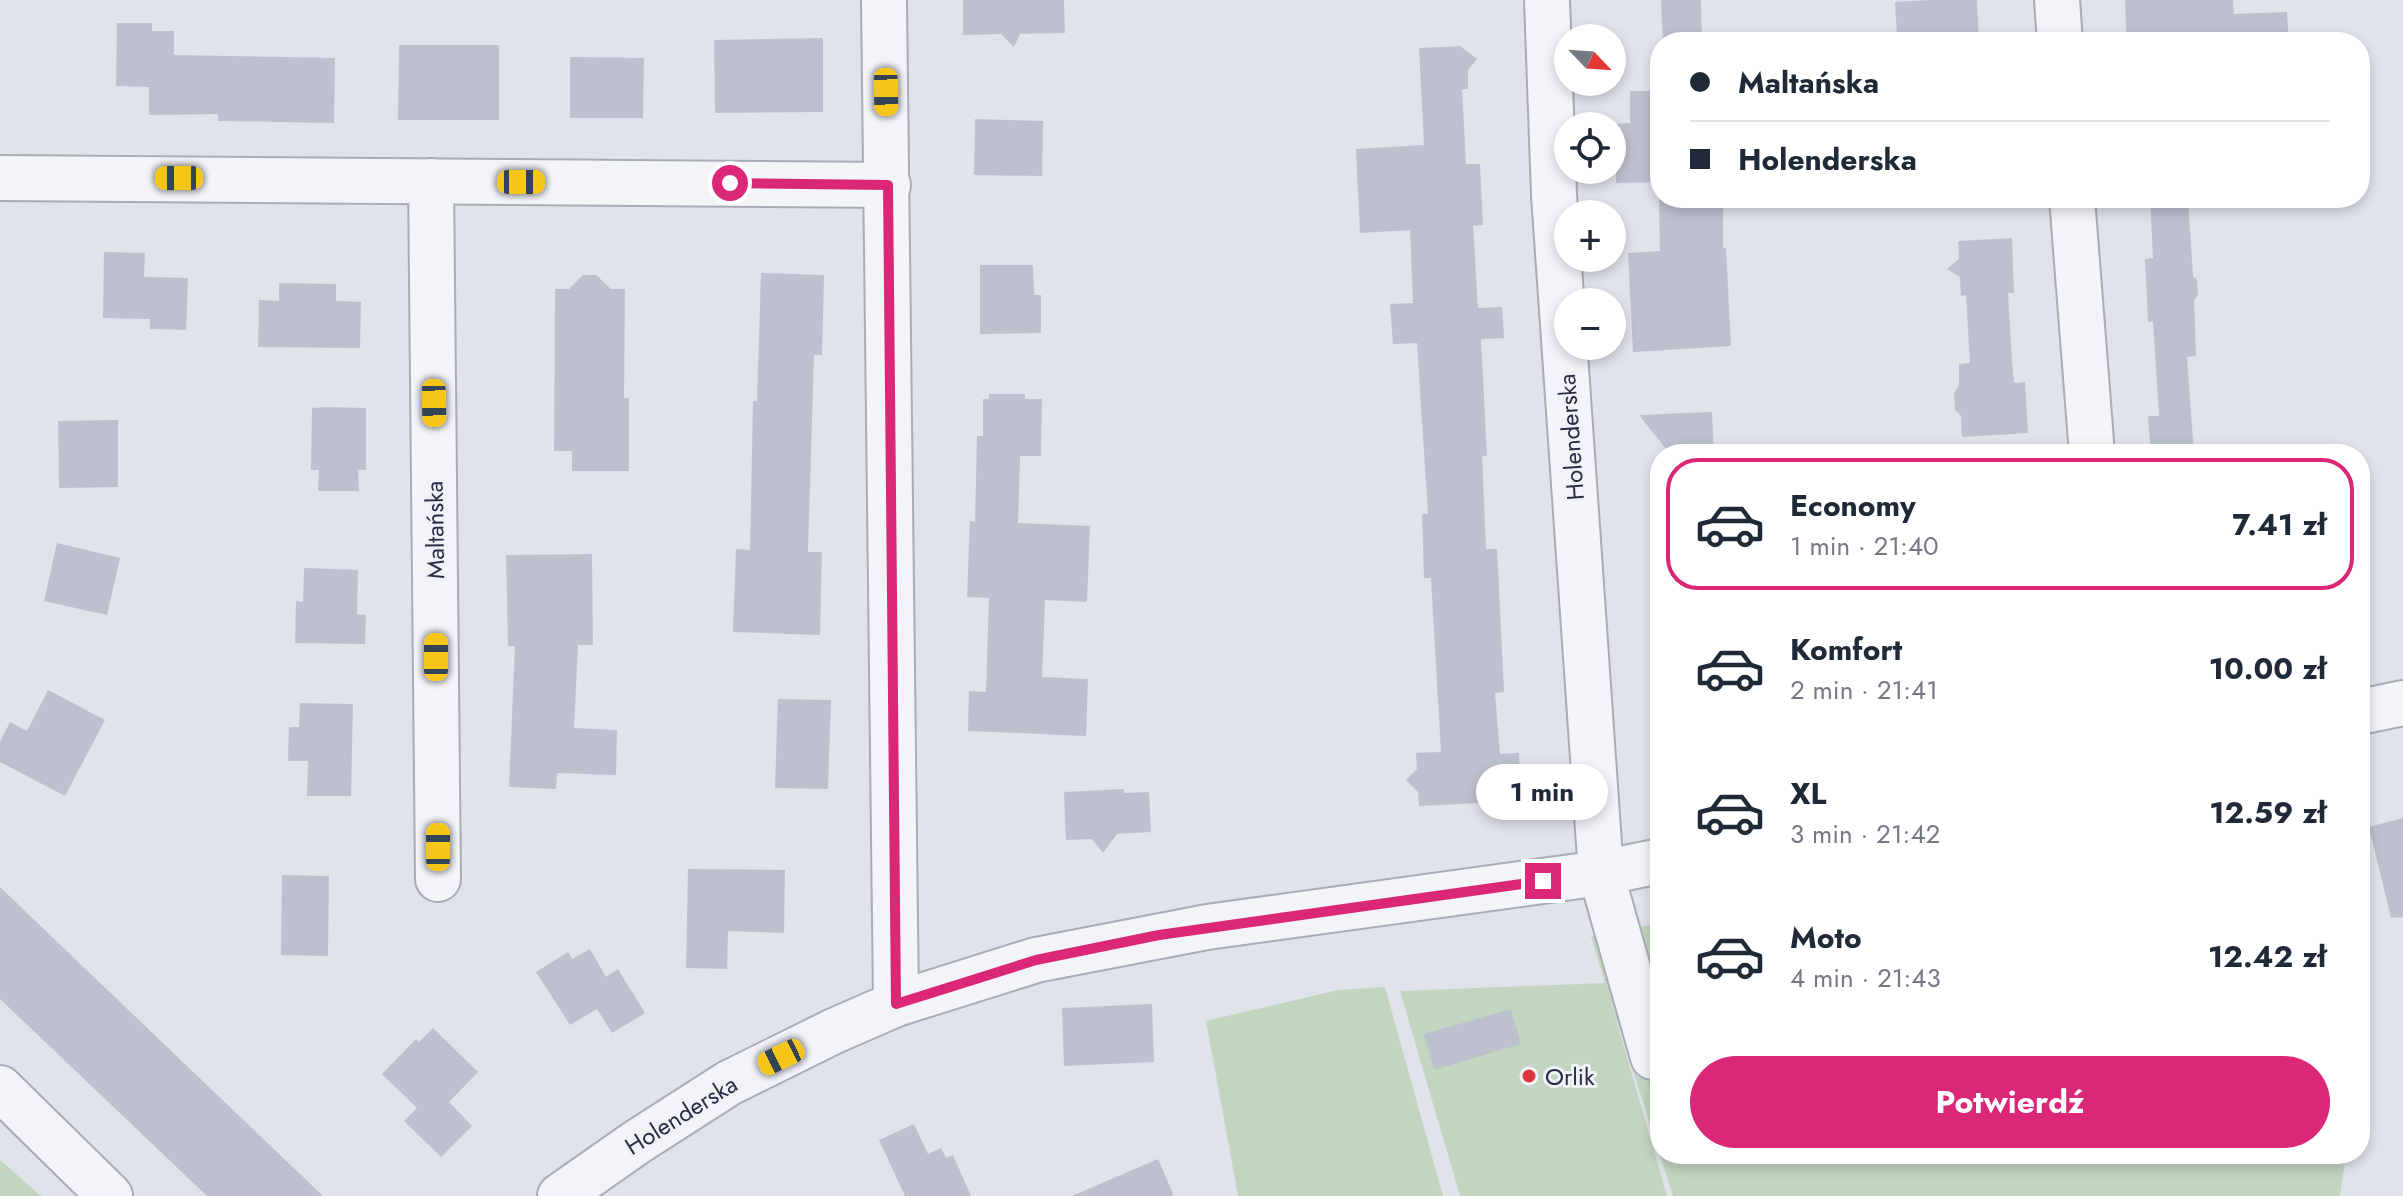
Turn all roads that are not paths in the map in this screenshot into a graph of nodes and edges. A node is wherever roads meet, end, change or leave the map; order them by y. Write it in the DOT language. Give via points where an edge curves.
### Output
graph roads {
  1 [pos="884,0"];
  2 [pos="1547,0"];
  3 [pos="2057,0"];
  4 [pos="2059,32"];
  5 [pos="0,178"];
  6 [pos="431,181"];
  7 [pos="888,185"];
  8 [pos="2073,208"];
  9 [pos="2091,444"];
  10 [pos="2403,703"];
  11 [pos="2370,710"];
  12 [pos="1650,863"];
  13 [pos="1601,873"];
  14 [pos="438,879"];
  15 [pos="896,1004"];
  16 [pos="1650,1046"];
  17 [pos="0,1088"];
  18 [pos="110,1196"];
  19 [pos="560,1196"];
  1 -- 7 [label="street"];
  2 -- 13 [label="street, Holenderska" via="1554,195"];
  3 -- 4 [label="street"];
  5 -- 6 [label="street"];
  6 -- 7 [label="street"];
  6 -- 14 [label="street, Maltańska"];
  7 -- 15 [label="street"];
  8 -- 9 [label="street"];
  10 -- 11 [label="street"];
  12 -- 13 [label="street, Holenderska"];
  13 -- 15 [label="street, Holenderska" via="1159,935 1036,960"];
  13 -- 16 [label="street"];
  15 -- 19 [label="street, Holenderska" via="729,1083"];
  17 -- 18 [label="street"];
}
